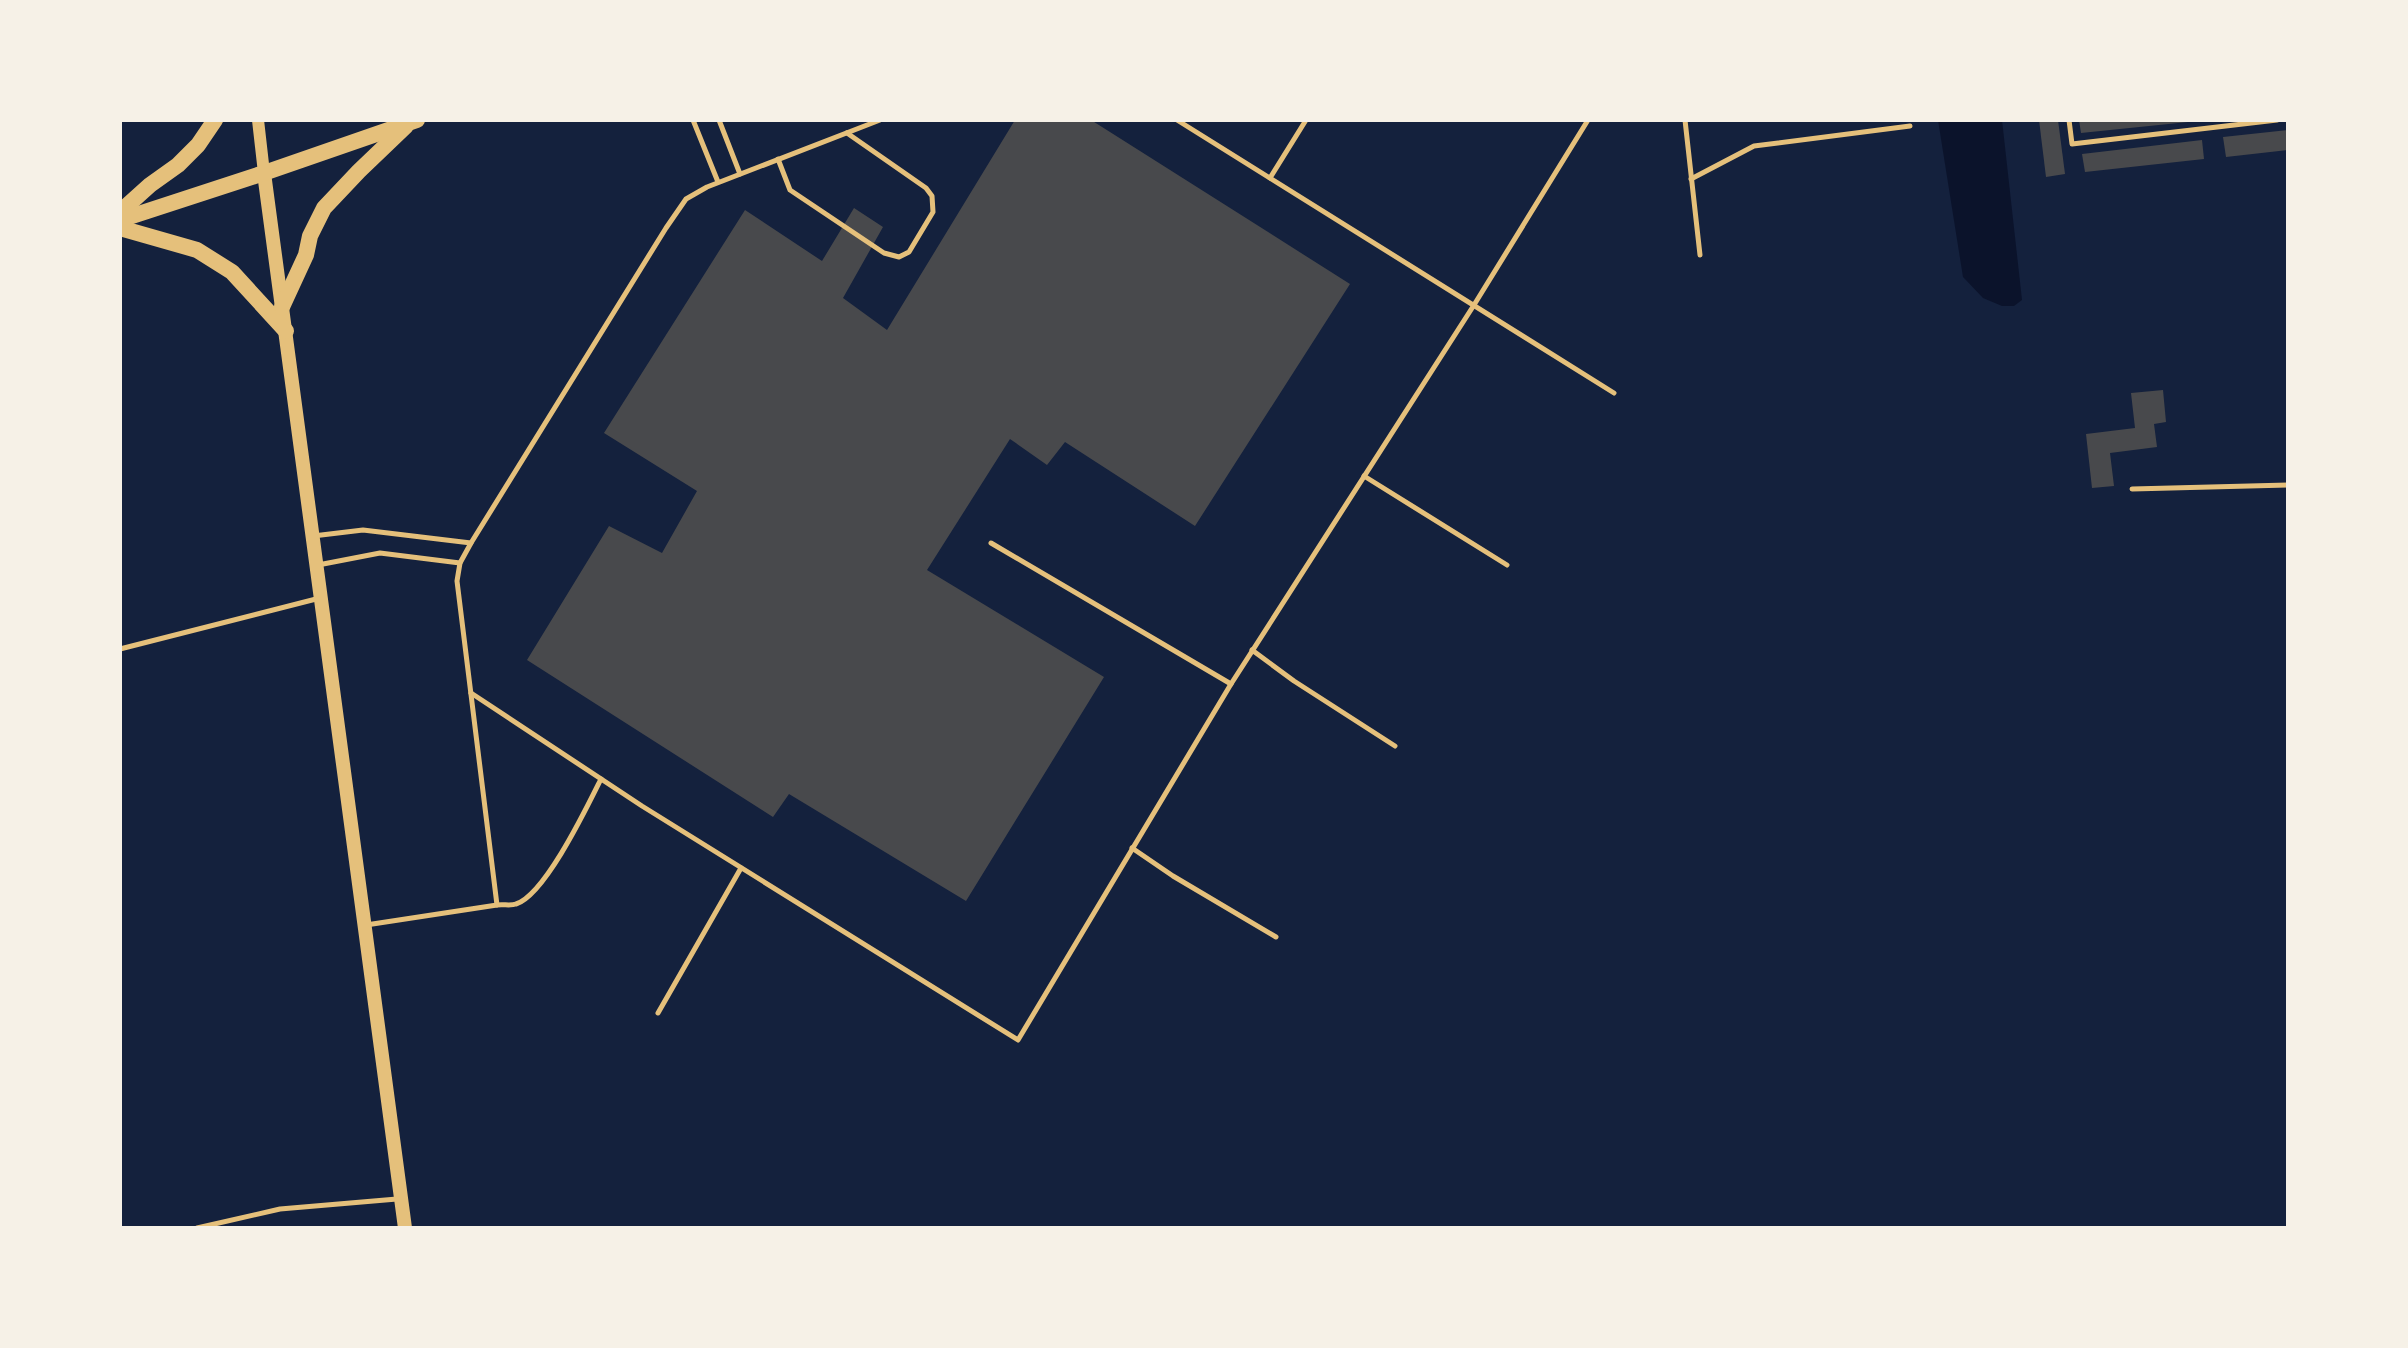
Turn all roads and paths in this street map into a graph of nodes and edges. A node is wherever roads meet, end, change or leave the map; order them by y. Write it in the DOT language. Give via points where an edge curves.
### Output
graph roads {
  1 [pos="215,120"];
  2 [pos="258,120"];
  3 [pos="387,120"];
  4 [pos="693,120"];
  5 [pos="719,120"];
  6 [pos="880,120"];
  7 [pos="1177,120"];
  8 [pos="1306,120"];
  9 [pos="1588,120"];
  10 [pos="1685,120"];
  11 [pos="2069,120"];
  12 [pos="2277,120"];
  13 [pos="414,121"];
  14 [pos="1910,126"];
  15 [pos="847,133"];
  16 [pos="778,159"];
  17 [pos="264,173"];
  18 [pos="740,174"];
  19 [pos="1270,178"];
  20 [pos="1691,179"];
  21 [pos="718,183"];
  22 [pos="120,212"];
  23 [pos="120,220"];
  24 [pos="120,228"];
  25 [pos="1700,255"];
  26 [pos="1474,305"];
  27 [pos="282,307"];
  28 [pos="286,331"];
  29 [pos="1614,393"];
  30 [pos="1364,476"];
  31 [pos="2288,485"];
  32 [pos="2132,489"];
  33 [pos="313,536"];
  34 [pos="471,543"];
  35 [pos="991,543"];
  36 [pos="460,563"];
  37 [pos="317,565"];
  38 [pos="1507,565"];
  39 [pos="321,598"];
  40 [pos="120,649"];
  41 [pos="1252,650"];
  42 [pos="1231,684"];
  43 [pos="471,693"];
  44 [pos="1395,746"];
  45 [pos="601,779"];
  46 [pos="1132,848"];
  47 [pos="741,868"];
  48 [pos="497,905"];
  49 [pos="365,925"];
  50 [pos="1276,937"];
  51 [pos="658,1013"];
  52 [pos="401,1199"];
  53 [pos="197,1228"];
  54 [pos="405,1228"];
  1 -- 22 [label="main road" via="178,165"];
  2 -- 17 [label="street"];
  3 -- 13 [label="main road"];
  4 -- 21 [label="lane"];
  5 -- 18 [label="lane"];
  6 -- 15 [label="lane"];
  7 -- 19 [label="lane"];
  8 -- 19 [label="lane"];
  9 -- 26 [label="lane"];
  10 -- 20 [label="lane"];
  11 -- 12 [label="lane" via="2072,144"];
  13 -- 17 [label="main road"];
  13 -- 27 [label="main road" via="324,208"];
  14 -- 20 [label="lane" via="1754,146"];
  15 -- 16 [label="lane"];
  15 -- 16 [label="lane" via="932,196 933,212 909,252 899,257 884,253 790,190"];
  16 -- 18 [label="lane"];
  17 -- 23 [label="main road"];
  17 -- 27 [label="main road"];
  18 -- 21 [label="lane"];
  19 -- 26 [label="lane"];
  20 -- 25 [label="lane"];
  21 -- 34 [label="lane" via="686,199 666,228"];
  24 -- 28 [label="main road" via="197,250 232,272"];
  26 -- 29 [label="lane"];
  26 -- 30 [label="lane"];
  27 -- 28 [label="main road"];
  28 -- 33 [label="main road"];
  30 -- 38 [label="lane"];
  30 -- 41 [label="lane"];
  31 -- 32 [label="lane"];
  33 -- 34 [label="lane" via="363,530"];
  33 -- 37 [label="main road"];
  34 -- 36 [label="lane"];
  35 -- 42 [label="lane"];
  36 -- 37 [label="lane" via="380,553"];
  36 -- 43 [label="lane" via="457,581"];
  37 -- 39 [label="main road"];
  39 -- 40 [label="lane"];
  39 -- 49 [label="main road"];
  41 -- 42 [label="lane"];
  41 -- 44 [label="lane"];
  42 -- 46 [label="lane"];
  43 -- 45 [label="lane"];
  43 -- 48 [label="lane"];
  45 -- 47 [label="lane"];
  45 -- 48 [label="lane" via="535,892 516,904"];
  46 -- 47 [label="lane" via="1018,1040"];
  46 -- 50 [label="lane"];
  47 -- 51 [label="lane"];
  48 -- 49 [label="lane"];
  49 -- 52 [label="main road"];
  52 -- 53 [label="lane" via="280,1209"];
  52 -- 54 [label="main road"];
}
